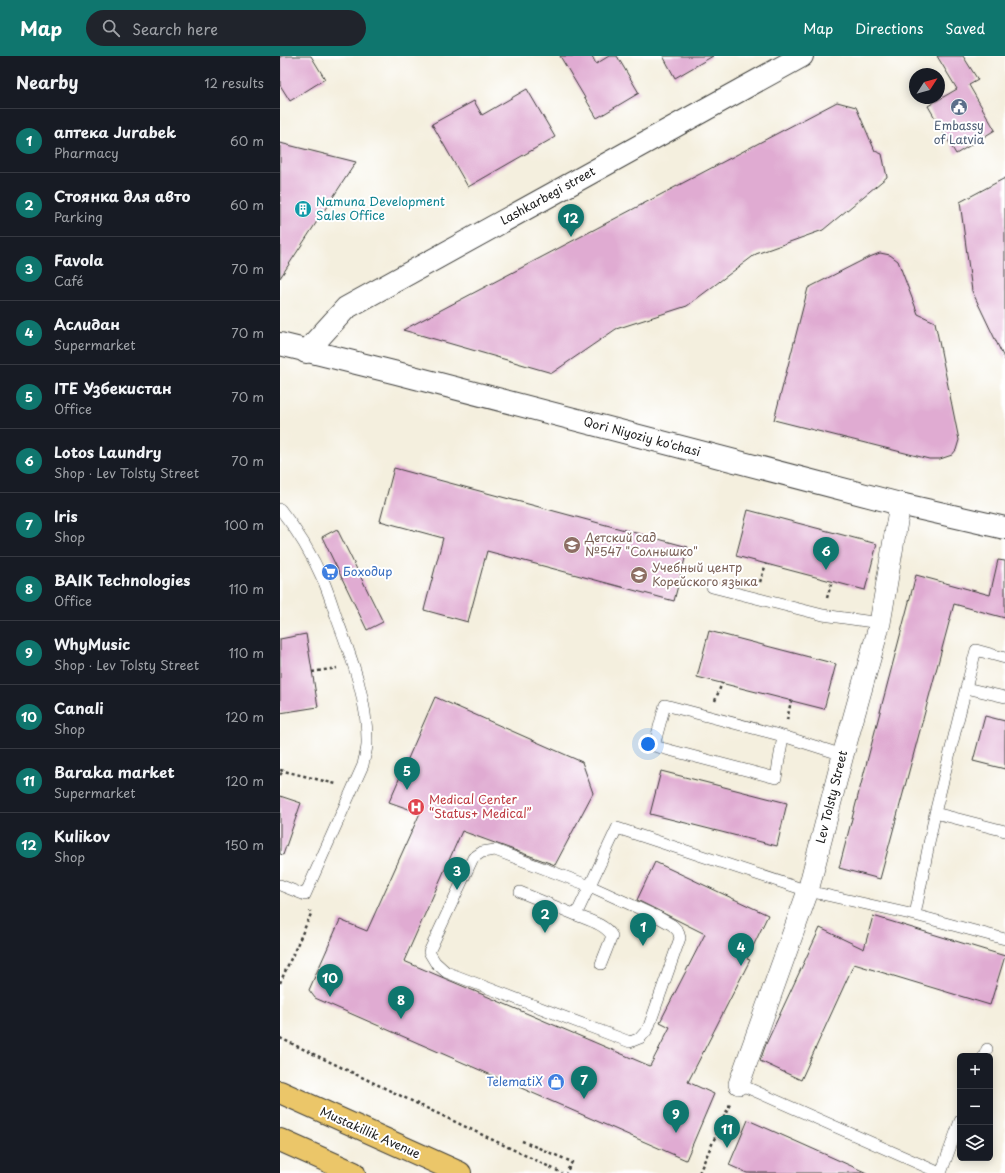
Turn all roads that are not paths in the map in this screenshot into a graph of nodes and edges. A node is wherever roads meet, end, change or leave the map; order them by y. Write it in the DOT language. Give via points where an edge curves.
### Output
graph roads {
  1 [pos="802,56"];
  2 [pos="280,344"];
  3 [pos="306,352"];
  4 [pos="900,504"];
  5 [pos="280,508"];
  6 [pos="1005,528"];
  7 [pos="712,588"];
  8 [pos="880,623"];
  9 [pos="1005,658"];
  10 [pos="966,688"];
  11 [pos="1005,698"];
  12 [pos="783,736"];
  13 [pos="843,755"];
  14 [pos="935,813"];
  15 [pos="1005,831"];
  16 [pos="280,885"];
  17 [pos="590,886"];
  18 [pos="808,891"];
  19 [pos="520,892"];
  20 [pos="576,915"];
  21 [pos="915,915"];
  22 [pos="1005,939"];
  23 [pos="601,964"];
  24 [pos="738,1084"];
  25 [pos="280,1092"];
  26 [pos="958,1125"];
  27 [pos="280,1140"];
  28 [pos="354,1173"];
  29 [pos="460,1173"];
  30 [pos="940,1173"];
  1 -- 3 [label="street, Lashkarbegi street" via="346,308"];
  2 -- 3 [label="street, Qori Niyoziy ko'chasi"];
  3 -- 4 [label="street, Qori Niyoziy ko'chasi" via="397,373"];
  4 -- 6 [label="street, Qori Niyoziy ko'chasi"];
  4 -- 8 [label="street, Lev Tolsty Street"];
  5 -- 16 [label="lane" via="324,582 354,666 363,703 367,745 363,765 305,895"];
  7 -- 8 [label="lane" via="823,615"];
  8 -- 13 [label="street, Lev Tolsty Street"];
  9 -- 10 [label="lane" via="976,650"];
  10 -- 11 [label="lane"];
  10 -- 14 [label="lane"];
  12 -- 12 [label="lane" via="776,778 654,746 665,705"];
  12 -- 13 [label="lane"];
  13 -- 18 [label="street, Lev Tolsty Street"];
  14 -- 15 [label="lane"];
  14 -- 21 [label="lane"];
  17 -- 17 [label="lane" via="658,917 678,931 680,938 648,1029 640,1038 630,1042 446,972 429,952 473,858 482,852 494,850"];
  17 -- 18 [label="lane" via="617,828"];
  17 -- 20 [label="lane"];
  18 -- 21 [label="lane"];
  18 -- 24 [label="street, Lev Tolsty Street"];
  19 -- 20 [label="lane"];
  20 -- 23 [label="lane" via="600,925 612,936"];
  21 -- 22 [label="lane"];
  24 -- 30 [label="lane"];
  25 -- 29 [label="main road, Mustakillik Avenue"];
  26 -- 30 [label="lane"];
  27 -- 28 [label="main road"];
}
